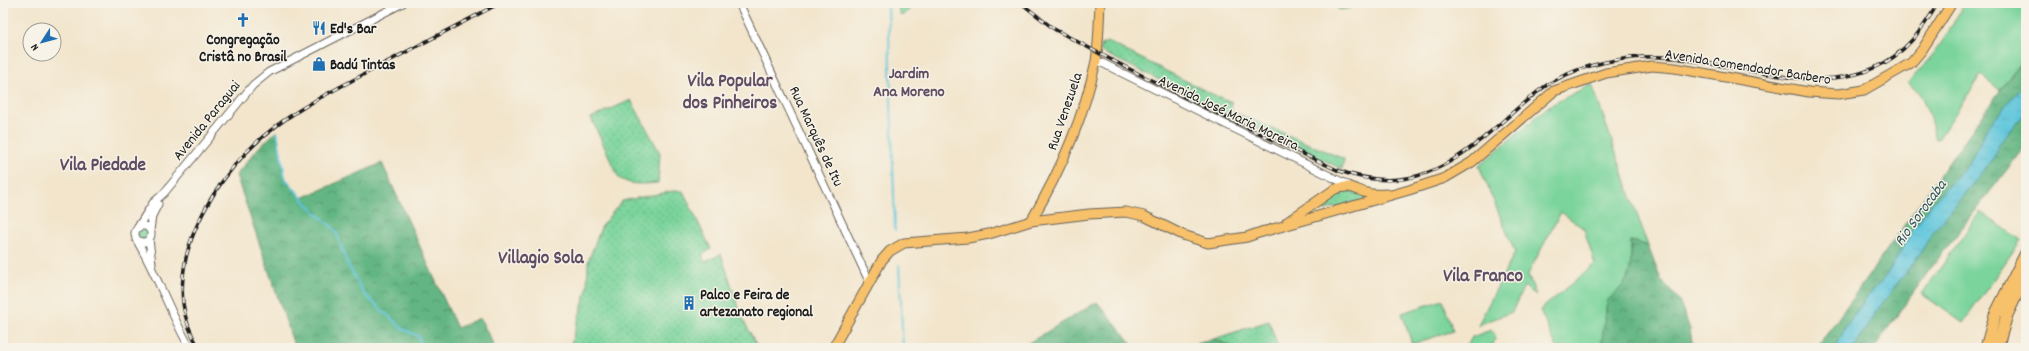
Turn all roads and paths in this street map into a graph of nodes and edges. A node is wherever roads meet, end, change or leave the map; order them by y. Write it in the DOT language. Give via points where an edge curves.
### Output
graph roads {
  1 [pos="403,3"];
  2 [pos="739,3"];
  3 [pos="1952,3"];
  4 [pos="1099,4"];
  5 [pos="1096,60"];
  6 [pos="1350,186"];
  7 [pos="164,193"];
  8 [pos="1394,195"];
  9 [pos="1322,198"];
  10 [pos="1328,214"];
  11 [pos="1031,221"];
  12 [pos="138,227"];
  13 [pos="150,230"];
  14 [pos="1259,233"];
  15 [pos="136,239"];
  16 [pos="150,239"];
  17 [pos="2026,253"];
  18 [pos="152,266"];
  19 [pos="2026,274"];
  20 [pos="869,281"];
  21 [pos="190,348"];
  22 [pos="833,348"];
  23 [pos="1986,348"];
  24 [pos="1997,348"];
  1 -- 7 [label="street, Avenida Paraguai" via="269,72 253,85"];
  2 -- 20 [label="street, Rua Marquês de Itu"];
  3 -- 8 [label="main road, Avenida Comendador Barbero" via="1911,63 1864,90 1839,94 1809,92 1660,66 1606,72 1554,91 1464,168 1445,178"];
  4 -- 5 [label="main road, Rua Venezuela"];
  5 -- 6 [label="street, Avenida José Maria Moreira"];
  5 -- 11 [label="main road, Rua Venezuela" via="1067,149"];
  6 -- 8 [label="main road, Avenida Comendador Barbero" via="1368,193"];
  6 -- 9 [label="main road, Avenida Comendador Barbero" via="1336,189"];
  7 -- 12 [label="street, Avenida Paraguai" via="153,203"];
  7 -- 13 [label="street, Avenida Paraguai" via="152,216"];
  8 -- 10 [label="main road, Avenida Comendador Barbero"];
  9 -- 10 [label="main road" via="1320,208"];
  9 -- 14 [label="main road, Avenida Comendador Barbero" via="1297,216"];
  10 -- 14 [label="main road, Avenida Comendador Barbero"];
  11 -- 14 [label="main road, Avenida Comendador Barbero" via="1126,212 1144,216 1183,235 1208,243"];
  11 -- 20 [label="main road, Avenida Comendador Barbero" via="968,238 904,243 890,251"];
  12 -- 13 [label="street" via="144,226"];
  12 -- 15 [label="street" via="134,233"];
  13 -- 16 [label="street"];
  15 -- 16 [label="street" via="143,242"];
  15 -- 18 [label="street"];
  16 -- 18 [label="street"];
  17 -- 23 [label="highway" via="1995,315"];
  18 -- 21 [label="street" via="176,324"];
  19 -- 24 [label="highway" via="2007,316"];
  20 -- 22 [label="main road, Avenida Comendador Barbero"];
}
